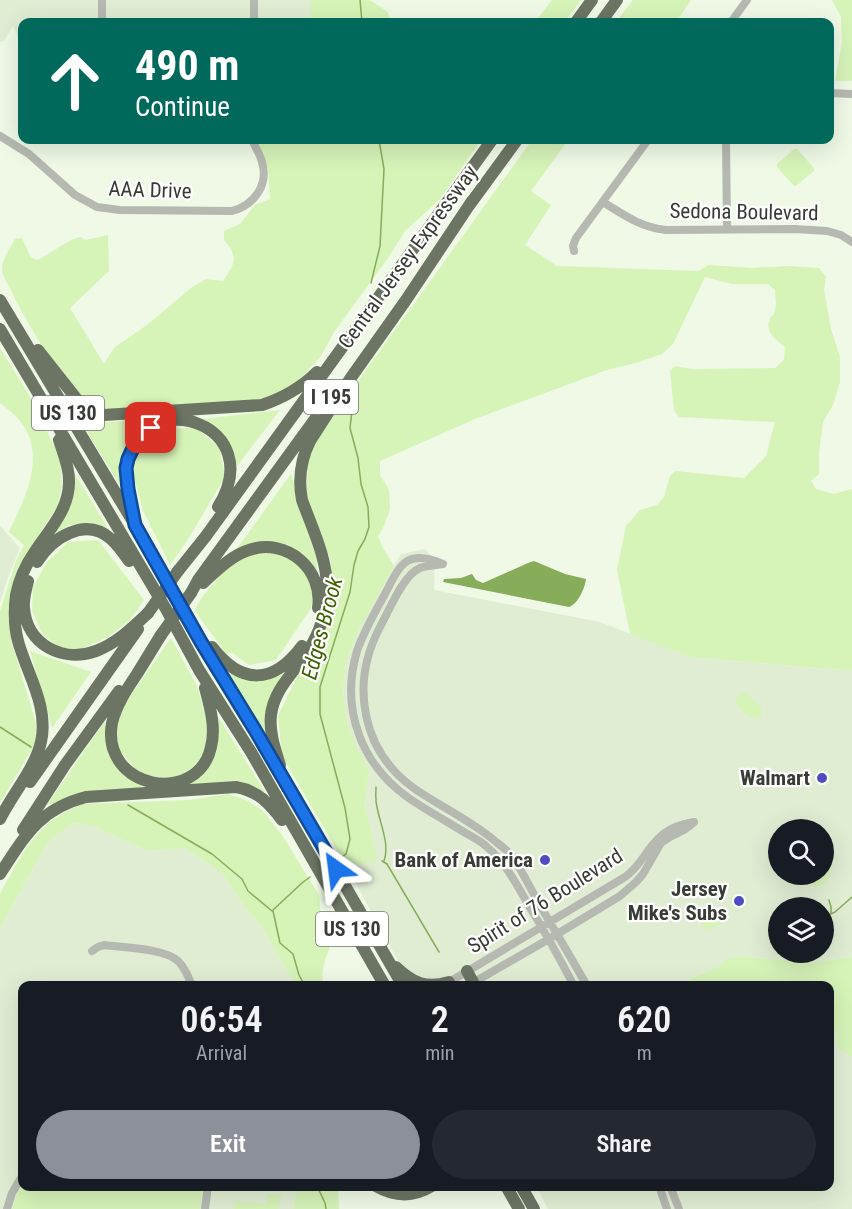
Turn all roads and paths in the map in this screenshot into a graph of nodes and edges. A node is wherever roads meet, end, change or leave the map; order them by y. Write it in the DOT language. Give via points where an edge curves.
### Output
graph roads {
  1 [pos="102,0"];
  2 [pos="254,0"];
  3 [pos="592,0"];
  4 [pos="617,0"];
  5 [pos="747,0"];
  6 [pos="102,18"];
  7 [pos="254,18"];
  8 [pos="579,18"];
  9 [pos="604,18"];
  10 [pos="734,18"];
  11 [pos="834,93"];
  12 [pos="852,94"];
  13 [pos="0,136"];
  14 [pos="254,144"];
  15 [pos="489,144"];
  16 [pos="514,144"];
  17 [pos="645,144"];
  18 [pos="726,144"];
  19 [pos="472,201"];
  20 [pos="603,202"];
  21 [pos="727,229"];
  22 [pos="852,242"];
  23 [pos="574,251"];
  24 [pos="389,282"];
  25 [pos="1,303"];
  26 [pos="0,329"];
  27 [pos="4,342"];
  28 [pos="56,424"];
  29 [pos="135,525"];
  30 [pos="178,571"];
  31 [pos="191,593"];
  32 [pos="157,596"];
  33 [pos="148,613"];
  34 [pos="188,617"];
  35 [pos="161,635"];
  36 [pos="199,670"];
  37 [pos="287,786"];
  38 [pos="0,819"];
  39 [pos="0,829"];
  40 [pos="0,868"];
  41 [pos="0,874"];
  42 [pos="322,877"];
  43 [pos="545,924"];
  44 [pos="557,934"];
  45 [pos="549,939"];
  46 [pos="92,951"];
  47 [pos="387,959"];
  48 [pos="466,971"];
  49 [pos="190,981"];
  50 [pos="381,981"];
  51 [pos="400,981"];
  52 [pos="415,981"];
  53 [pos="451,981"];
  54 [pos="470,981"];
  55 [pos="479,981"];
  56 [pos="571,981"];
  57 [pos="584,981"];
  58 [pos="18,1183"];
  59 [pos="207,1191"];
  60 [pos="386,1191"];
  61 [pos="423,1191"];
  62 [pos="509,1191"];
  63 [pos="524,1191"];
  64 [pos="661,1191"];
  65 [pos="672,1191"];
  66 [pos="7,1209"];
  67 [pos="205,1209"];
  68 [pos="519,1209"];
  69 [pos="534,1209"];
  70 [pos="667,1209"];
  71 [pos="679,1209"];
  1 -- 6 [label="street"];
  2 -- 7 [label="street"];
  3 -- 8 [label="highway"];
  4 -- 9 [label="highway"];
  5 -- 10 [label="street"];
  11 -- 12 [label="street"];
  13 -- 14 [label="street, AAA Drive" via="29,154 75,195 98,207 120,210 232,211 246,205 260,191 264,177"];
  15 -- 24 [label="highway, Central Jersey Expressway / I 195"];
  16 -- 19 [label="highway, Central Jersey Expressway / I 195"];
  17 -- 20 [label="street"];
  18 -- 21 [label="street"];
  19 -- 31 [label="highway, Central Jersey Expressway / I 195"];
  19 -- 37 [label="highway" via="350,379 302,460 300,491 322,554 327,592 315,639 281,688 273,707 271,730"];
  20 -- 21 [label="street, Sedona Boulevard" via="652,228"];
  20 -- 23 [label="street" via="576,238"];
  21 -- 22 [label="street, Sedona Boulevard" via="827,231"];
  24 -- 25 [label="highway" via="315,374 285,396 262,405 112,416 91,411 79,402"];
  24 -- 30 [label="highway, Central Jersey Expressway / I 195"];
  25 -- 29 [label="highway, US 130"];
  26 -- 27 [label="highway, US 130"];
  27 -- 28 [label="highway, US 130"];
  28 -- 32 [label="highway, US 130"];
  28 -- 38 [label="highway" via="69,471 67,499 25,568 15,608 18,642 40,701 43,732 34,760"];
  29 -- 30 [label="highway" via="126,468 139,439 158,424 174,420 199,423 212,431 229,457 230,482"];
  29 -- 34 [label="highway, US 130"];
  30 -- 33 [label="highway, Central Jersey Expressway / I 195, bridge"];
  31 -- 34 [label="highway" via="238,555 271,547 290,553 306,566 317,587 319,604 313,626 299,650 277,670 259,675 229,666"];
  31 -- 35 [label="highway, Central Jersey Expressway / I 195, bridge"];
  32 -- 33 [label="highway" via="111,539 98,531 82,530 67,533 46,550 29,578 24,599 25,616 32,632 51,649 68,655 106,646"];
  32 -- 36 [label="highway, US 130"];
  33 -- 39 [label="highway, Central Jersey Expressway / I 195"];
  34 -- 37 [label="highway, US 130"];
  35 -- 36 [label="highway" via="123,697 111,737 124,766 144,781 177,782 193,774 209,756 212,719"];
  35 -- 40 [label="highway, Central Jersey Expressway / I 195" via="65,765"];
  36 -- 42 [label="highway, US 130"];
  37 -- 47 [label="highway, US 130"];
  41 -- 42 [label="highway" via="29,831 64,804 86,797 228,787 252,791 266,800"];
  42 -- 50 [label="highway, US 130"];
  43 -- 43 [label="street" via="510,854 478,827 401,778 388,764 368,727 364,710 365,671 375,638 410,574 426,566 443,564 407,560 364,633 353,669 350,695 362,743 393,786 486,846 507,868"];
  43 -- 44 [label="street"];
  43 -- 44 [label="street, Spirit of 76 Boulevard" via="633,871 665,833 694,822 661,843 643,874 628,890"];
  43 -- 45 [label="street"];
  43 -- 48 [label="street, Spirit of 76 Boulevard"];
  44 -- 45 [label="street, Spirit of 76 Boulevard"];
  44 -- 57 [label="street"];
  45 -- 55 [label="street, Spirit of 76 Boulevard"];
  45 -- 56 [label="street"];
  46 -- 49 [label="street" via="104,945 164,953 182,965"];
  47 -- 51 [label="highway, US 130"];
  47 -- 52 [label="highway"];
  48 -- 53 [label="street, Spirit of 76 Boulevard"];
  48 -- 54 [label="highway"];
  58 -- 66 [label="street"];
  59 -- 67 [label="street"];
  60 -- 61 [label="highway" via="406,1195"];
  62 -- 68 [label="highway"];
  63 -- 69 [label="highway"];
  64 -- 70 [label="street"];
  65 -- 71 [label="street"];
}
